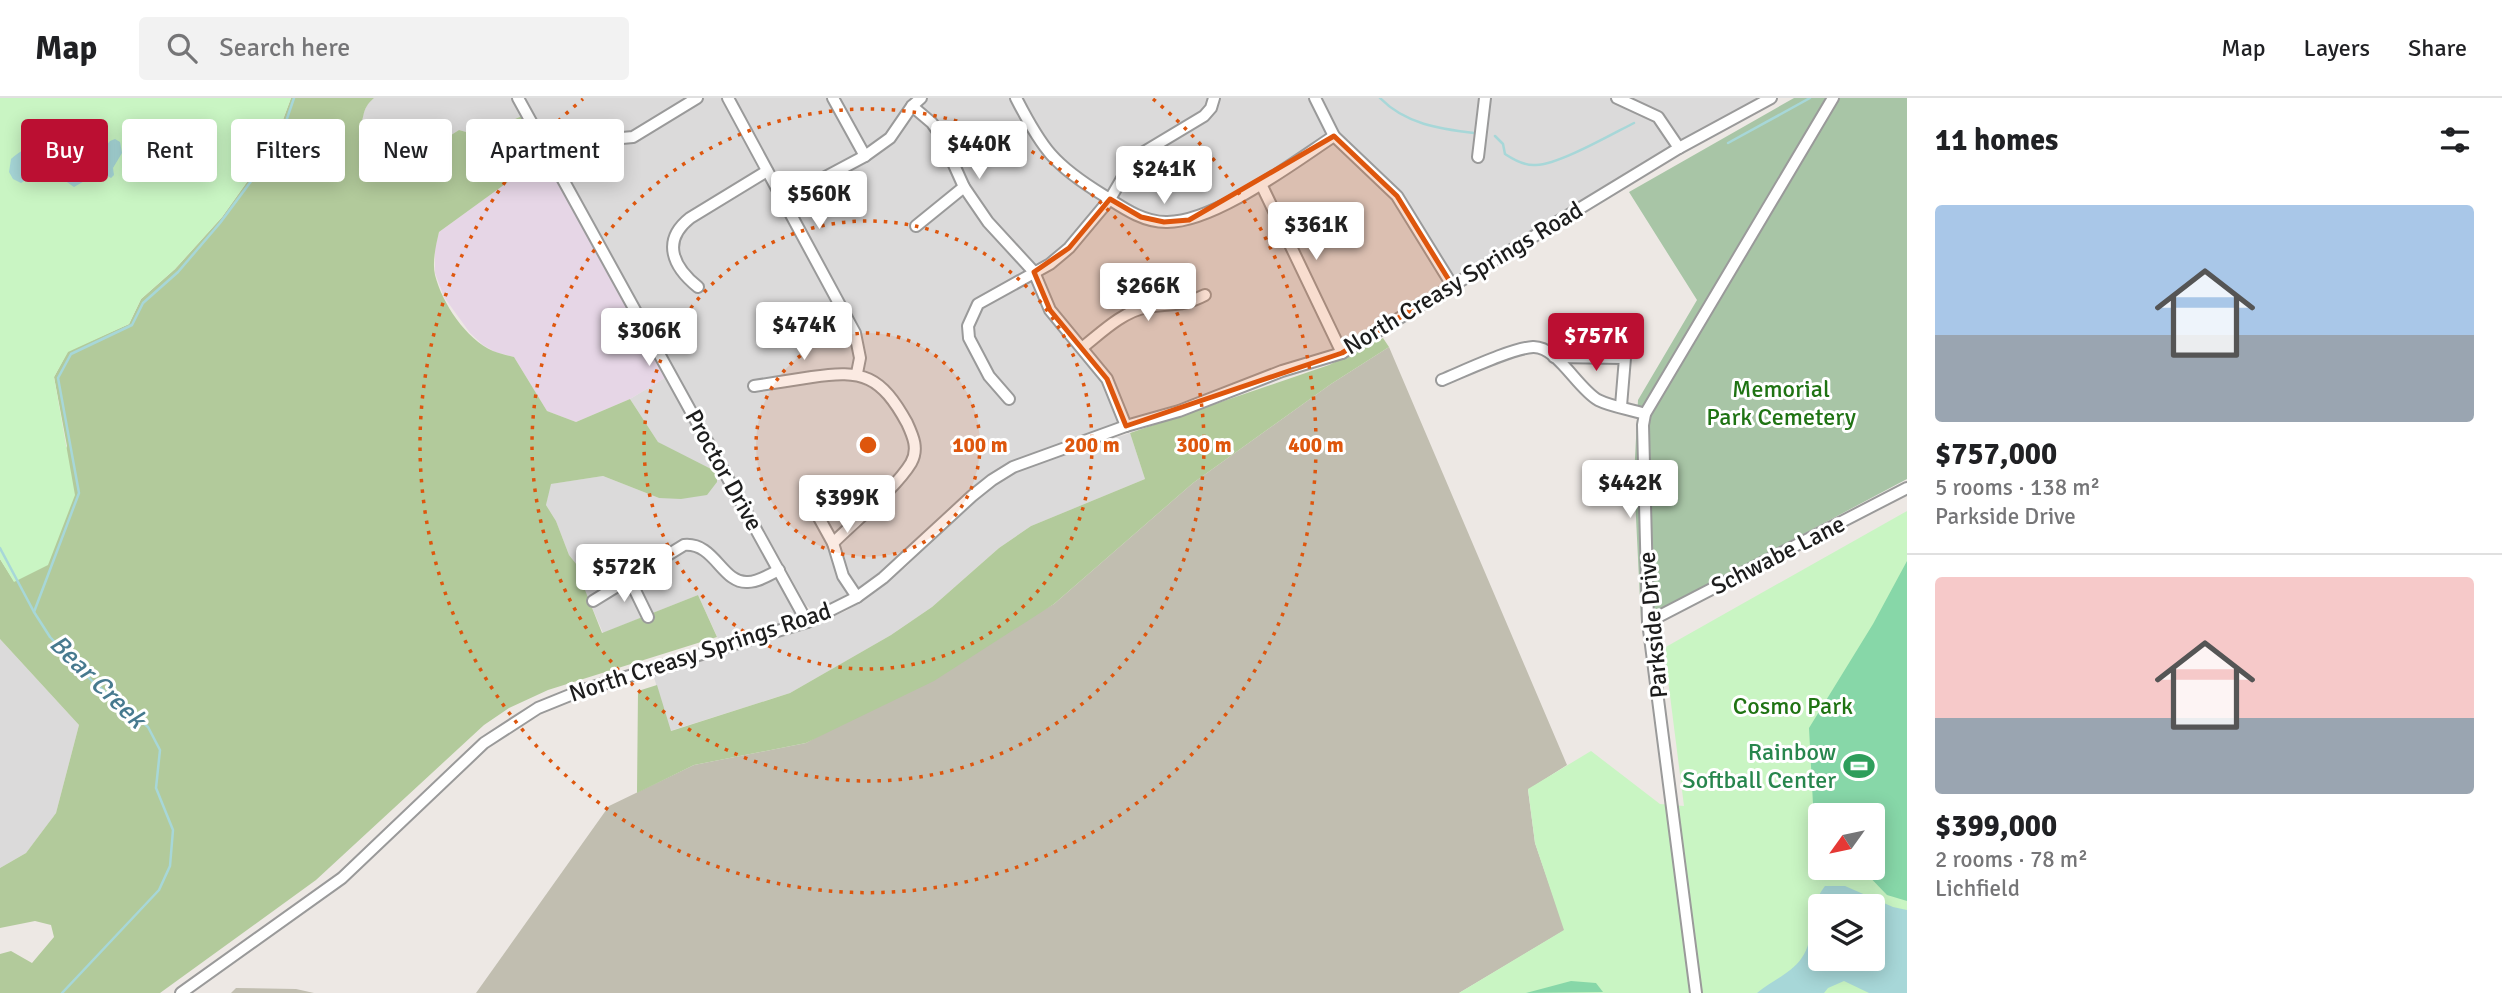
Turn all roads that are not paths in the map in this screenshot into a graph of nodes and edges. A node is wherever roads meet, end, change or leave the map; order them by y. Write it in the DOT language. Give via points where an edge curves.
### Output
graph roads {
  1 [pos="518,98"];
  2 [pos="697,98"];
  3 [pos="728,98"];
  4 [pos="833,98"];
  5 [pos="1016,98"];
  6 [pos="1214,98"];
  7 [pos="1315,98"];
  8 [pos="1485,98"];
  9 [pos="1617,98"];
  10 [pos="1771,98"];
  11 [pos="1833,98"];
  12 [pos="916,102"];
  13 [pos="1334,136"];
  14 [pos="624,138"];
  15 [pos="1679,148"];
  16 [pos="865,156"];
  17 [pos="1478,157"];
  18 [pos="767,171"];
  19 [pos="1261,184"];
  20 [pos="964,187"];
  21 [pos="1110,199"];
  22 [pos="788,207"];
  23 [pos="916,226"];
  24 [pos="1034,272"];
  25 [pos="1452,285"];
  26 [pos="698,287"];
  27 [pos="1205,295"];
  28 [pos="1083,347"];
  29 [pos="1342,353"];
  30 [pos="1554,357"];
  31 [pos="857,373"];
  32 [pos="1442,380"];
  33 [pos="754,386"];
  34 [pos="1009,399"];
  35 [pos="1621,406"];
  36 [pos="1644,414"];
  37 [pos="1126,426"];
  38 [pos="808,483"];
  39 [pos="1907,488"];
  40 [pos="833,543"];
  41 [pos="779,570"];
  42 [pos="629,578"];
  43 [pos="857,597"];
  44 [pos="593,601"];
  45 [pos="648,617"];
  46 [pos="807,622"];
  47 [pos="1648,622"];
  48 [pos="181,993"];
  49 [pos="1696,993"];
  1 -- 41 [label="street, Proctor Drive"];
  2 -- 14 [label="street" via="633,137"];
  3 -- 18 [label="street"];
  4 -- 16 [label="street"];
  5 -- 21 [label="street" via="1042,146 1062,167"];
  6 -- 21 [label="street" via="1195,122 1134,158"];
  7 -- 13 [label="street"];
  8 -- 17 [label="street"];
  9 -- 15 [label="street" via="1658,117"];
  10 -- 15 [label="street, North Creasy Springs Road"];
  11 -- 36 [label="street"];
  12 -- 16 [label="street" via="890,138"];
  12 -- 20 [label="street" via="941,136"];
  13 -- 19 [label="street"];
  13 -- 25 [label="street" via="1397,196"];
  15 -- 25 [label="street, North Creasy Springs Road"];
  16 -- 22 [label="street" via="820,180"];
  18 -- 22 [label="street"];
  18 -- 26 [label="street" via="690,218 674,236 674,257 685,277"];
  19 -- 21 [label="street" via="1189,220 1164,222 1141,217"];
  19 -- 29 [label="street"];
  20 -- 23 [label="street"];
  20 -- 24 [label="street" via="988,222"];
  21 -- 24 [label="street" via="1069,248"];
  22 -- 31 [label="street" via="855,333 860,358"];
  24 -- 28 [label="street" via="1050,310"];
  24 -- 34 [label="street" via="978,304 968,326 969,338 989,376"];
  25 -- 29 [label="street, North Creasy Springs Road"];
  27 -- 28 [label="street" via="1188,304 1146,308 1127,315"];
  28 -- 37 [label="street" via="1107,379"];
  29 -- 37 [label="street, North Creasy Springs Road"];
  30 -- 32 [label="street" via="1546,349 1533,347"];
  30 -- 35 [label="street" via="1599,400"];
  30 -- 35 [label="street" via="1625,359"];
  31 -- 33 [label="street"];
  31 -- 40 [label="street" via="894,401 916,448 900,477"];
  35 -- 36 [label="street"];
  36 -- 47 [label="street, Parkside Drive"];
  37 -- 43 [label="street, North Creasy Springs Road" via="1034,458 992,480"];
  38 -- 40 [label="street" via="808,496"];
  39 -- 47 [label="street, Schwabe Lane"];
  40 -- 43 [label="street" via="843,576"];
  41 -- 42 [label="street" via="741,582 699,546 691,545 676,549"];
  41 -- 46 [label="street, Proctor Drive"];
  42 -- 44 [label="street"];
  42 -- 45 [label="street"];
  43 -- 46 [label="street, North Creasy Springs Road"];
  46 -- 48 [label="street, North Creasy Springs Road" via="580,691 511,723 484,743 342,878"];
  47 -- 49 [label="street, Parkside Drive"];
}
